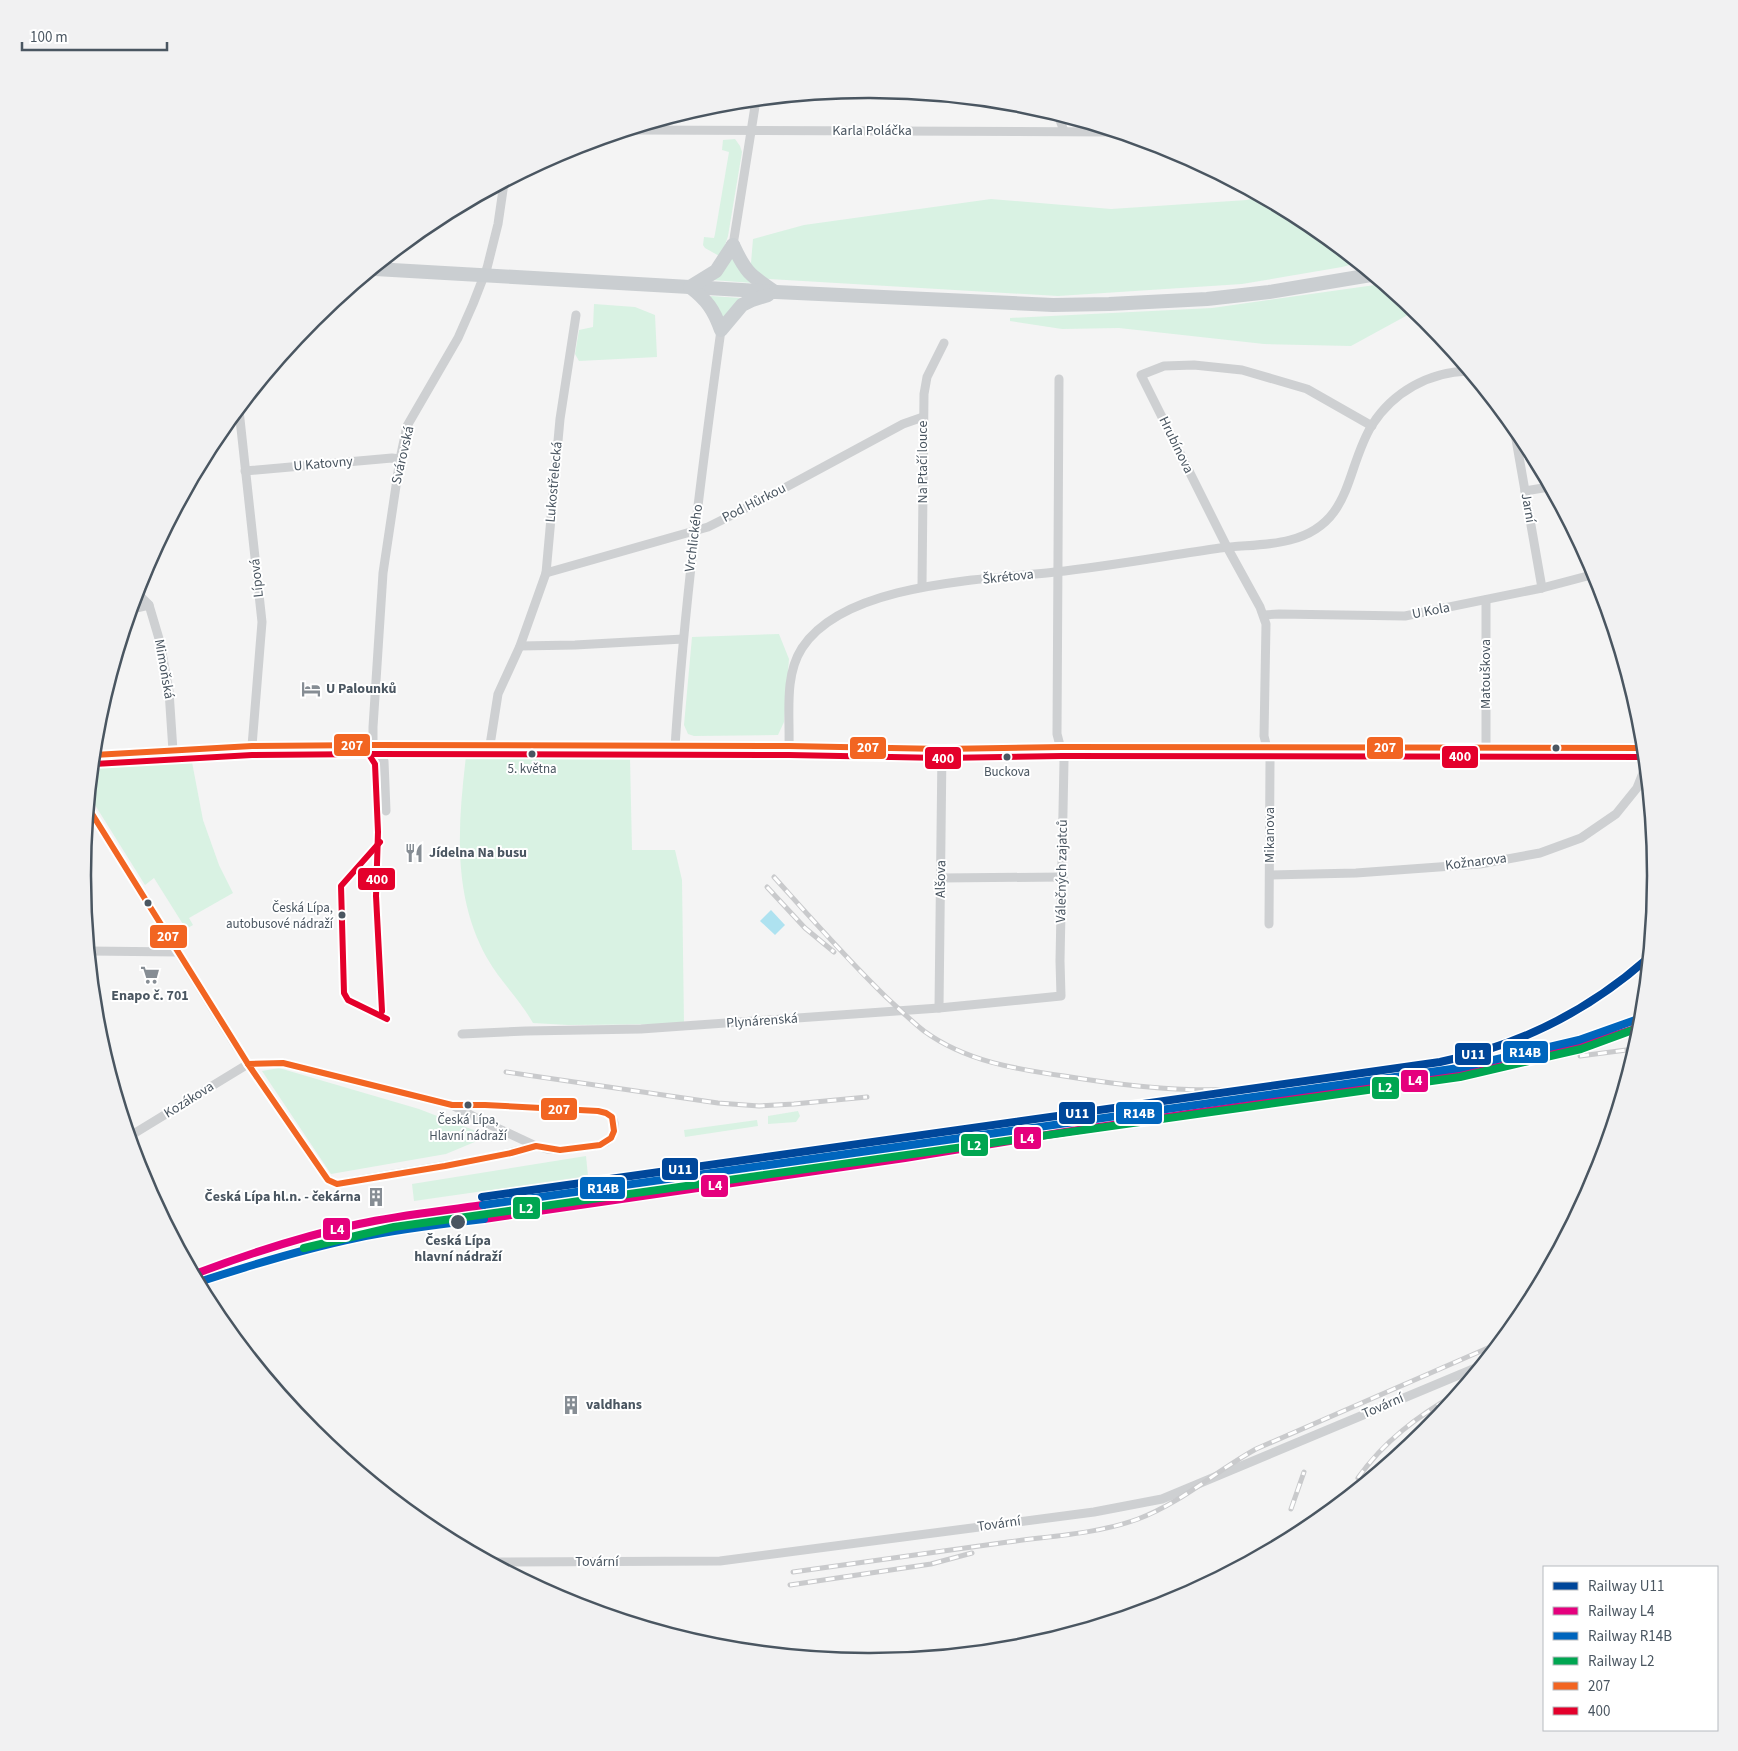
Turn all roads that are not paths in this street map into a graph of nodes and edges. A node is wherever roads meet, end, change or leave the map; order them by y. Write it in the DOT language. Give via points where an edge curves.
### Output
graph roads {
  1 [pos="755,106"];
  2 [pos="1061,122"];
  3 [pos="1084,128"];
  4 [pos="648,130"];
  5 [pos="751,130"];
  6 [pos="1064,131"];
  7 [pos="503,190"];
  8 [pos="733,245"];
  9 [pos="383,268"];
  10 [pos="1364,276"];
  11 [pos="690,287"];
  12 [pos="776,292"];
  13 [pos="576,315"];
  14 [pos="721,330"];
  15 [pos="944,343"];
  16 [pos="1461,371"];
  17 [pos="1059,379"];
  18 [pos="923,417"];
  19 [pos="239,420"];
  20 [pos="1372,426"];
  21 [pos="1517,444"];
  22 [pos="400,459"];
  23 [pos="245,471"];
  24 [pos="1543,488"];
  25 [pos="1525,491"];
  26 [pos="694,532"];
  27 [pos="1227,547"];
  28 [pos="1058,572"];
  29 [pos="546,573"];
  30 [pos="1587,576"];
  31 [pos="922,586"];
  32 [pos="1542,588"];
  33 [pos="142,599"];
  34 [pos="1486,600"];
  35 [pos="148,606"];
  36 [pos="140,608"];
  37 [pos="1264,615"];
  38 [pos="683,639"];
  39 [pos="520,646"];
  40 [pos="374,745"];
  41 [pos="490,745"];
  42 [pos="252,746"];
  43 [pos="788,746"];
  44 [pos="674,747"];
  45 [pos="1062,747"];
  46 [pos="1266,747"];
  47 [pos="1486,748"];
  48 [pos="1636,748"];
  49 [pos="942,749"];
  50 [pos="173,751"];
  51 [pos="101,755"];
  52 [pos="1641,779"];
  53 [pos="386,811"];
  54 [pos="94,817"];
  55 [pos="1270,874"];
  56 [pos="1063,877"];
  57 [pos="941,878"];
  58 [pos="1270,924"];
  59 [pos="95,951"];
  60 [pos="177,952"];
  61 [pos="1061,996"];
  62 [pos="939,1008"];
  63 [pos="462,1034"];
  64 [pos="248,1064"];
  65 [pos="452,1105"];
  66 [pos="136,1133"];
  67 [pos="536,1146"];
  68 [pos="1468,1371"];
  69 [pos="504,1562"];
  1 -- 5 [label="street"];
  2 -- 6 [label="street"];
  3 -- 6 [label="street, Karla Poláčka"];
  4 -- 5 [label="street, Karla Poláčka"];
  5 -- 6 [label="street, Karla Poláčka"];
  5 -- 8 [label="street"];
  7 -- 22 [label="street, Svárovská" via="487,268 458,338 407,426"];
  8 -- 11 [label="main road" via="716,271"];
  8 -- 12 [label="main road" via="744,268"];
  9 -- 11 [label="main road"];
  10 -- 12 [label="main road" via="1208,299 1109,304 1054,305"];
  11 -- 12 [label="main road"];
  11 -- 14 [label="main road" via="705,299"];
  12 -- 14 [label="main road" via="742,305"];
  13 -- 29 [label="street, Lukostřelecká" via="560,419"];
  14 -- 26 [label="street, Vrchlického"];
  15 -- 18 [label="street, Na Ptačí louce" via="927,377"];
  16 -- 20 [label="street" via="1414,385 1382,411"];
  17 -- 28 [label="street"];
  18 -- 26 [label="street, Pod Hůrkou" via="903,424 762,500"];
  18 -- 31 [label="street, Na Ptačí louce"];
  19 -- 23 [label="street, Lípová"];
  20 -- 27 [label="street, Škrétova" via="1344,498 1326,520 1306,534 1289,540"];
  20 -- 27 [label="street, Hrubínova" via="1307,389 1242,370 1194,365 1164,366 1141,375"];
  21 -- 25 [label="street, Jarní"];
  22 -- 23 [label="street, U Katovny"];
  22 -- 40 [label="street, Svárovská" via="383,573"];
  23 -- 42 [label="street, Lípová" via="262,622"];
  24 -- 25 [label="street"];
  25 -- 32 [label="street, Jarní"];
  26 -- 29 [label="street, Pod Hůrkou"];
  26 -- 38 [label="street, Vrchlického"];
  27 -- 28 [label="street, Škrétova"];
  27 -- 37 [label="street, Hrubínova"];
  28 -- 31 [label="street, Škrétova"];
  28 -- 45 [label="street" via="1057,734"];
  29 -- 39 [label="street, Lukostřelecká"];
  30 -- 32 [label="street, U Kola"];
  31 -- 43 [label="street, Škrétova" via="856,606 825,623 802,648 790,675"];
  32 -- 34 [label="street, U Kola"];
  33 -- 35 [label="street, Mimoňská"];
  34 -- 37 [label="street, U Kola" via="1405,616"];
  34 -- 47 [label="street, Matouškova"];
  35 -- 36 [label="street"];
  35 -- 50 [label="street, Mimoňská" via="155,621 166,671"];
  37 -- 46 [label="street, Hrubínova"];
  38 -- 39 [label="street"];
  38 -- 44 [label="street, Vrchlického"];
  39 -- 41 [label="street, Lukostřelecká" via="498,694"];
  40 -- 41 [label="street"];
  40 -- 42 [label="street"];
  40 -- 53 [label="street" via="384,761"];
  41 -- 44 [label="street"];
  42 -- 50 [label="street"];
  43 -- 44 [label="street"];
  43 -- 49 [label="street"];
  45 -- 46 [label="street"];
  45 -- 49 [label="street"];
  45 -- 56 [label="street, Válečných zajatců"];
  46 -- 47 [label="street"];
  46 -- 55 [label="street, Mikanova" via="1270,761"];
  47 -- 48 [label="street"];
  49 -- 57 [label="street, Alšova"];
  50 -- 51 [label="street"];
  52 -- 55 [label="street, Kožnarova" via="1616,814 1581,838 1540,853 1480,864 1356,873"];
  54 -- 60 [label="street"];
  55 -- 58 [label="street, Mikanova"];
  56 -- 57 [label="street"];
  56 -- 61 [label="street, Válečných zajatců"];
  57 -- 62 [label="street, Alšova"];
  59 -- 60 [label="street"];
  60 -- 64 [label="street"];
  61 -- 62 [label="street, Plynárenská"];
  62 -- 63 [label="street, Plynárenská" via="641,1030"];
  64 -- 65 [label="street" via="283,1063"];
  64 -- 66 [label="street, Kozákova"];
  64 -- 67 [label="street" via="328,1180 337,1184"];
  65 -- 67 [label="street"];
  65 -- 67 [label="street" via="598,1111 612,1117 614,1131 611,1138 600,1145 560,1150"];
  68 -- 69 [label="street, Tovární" via="1162,1499 1094,1512 720,1561"];
}
